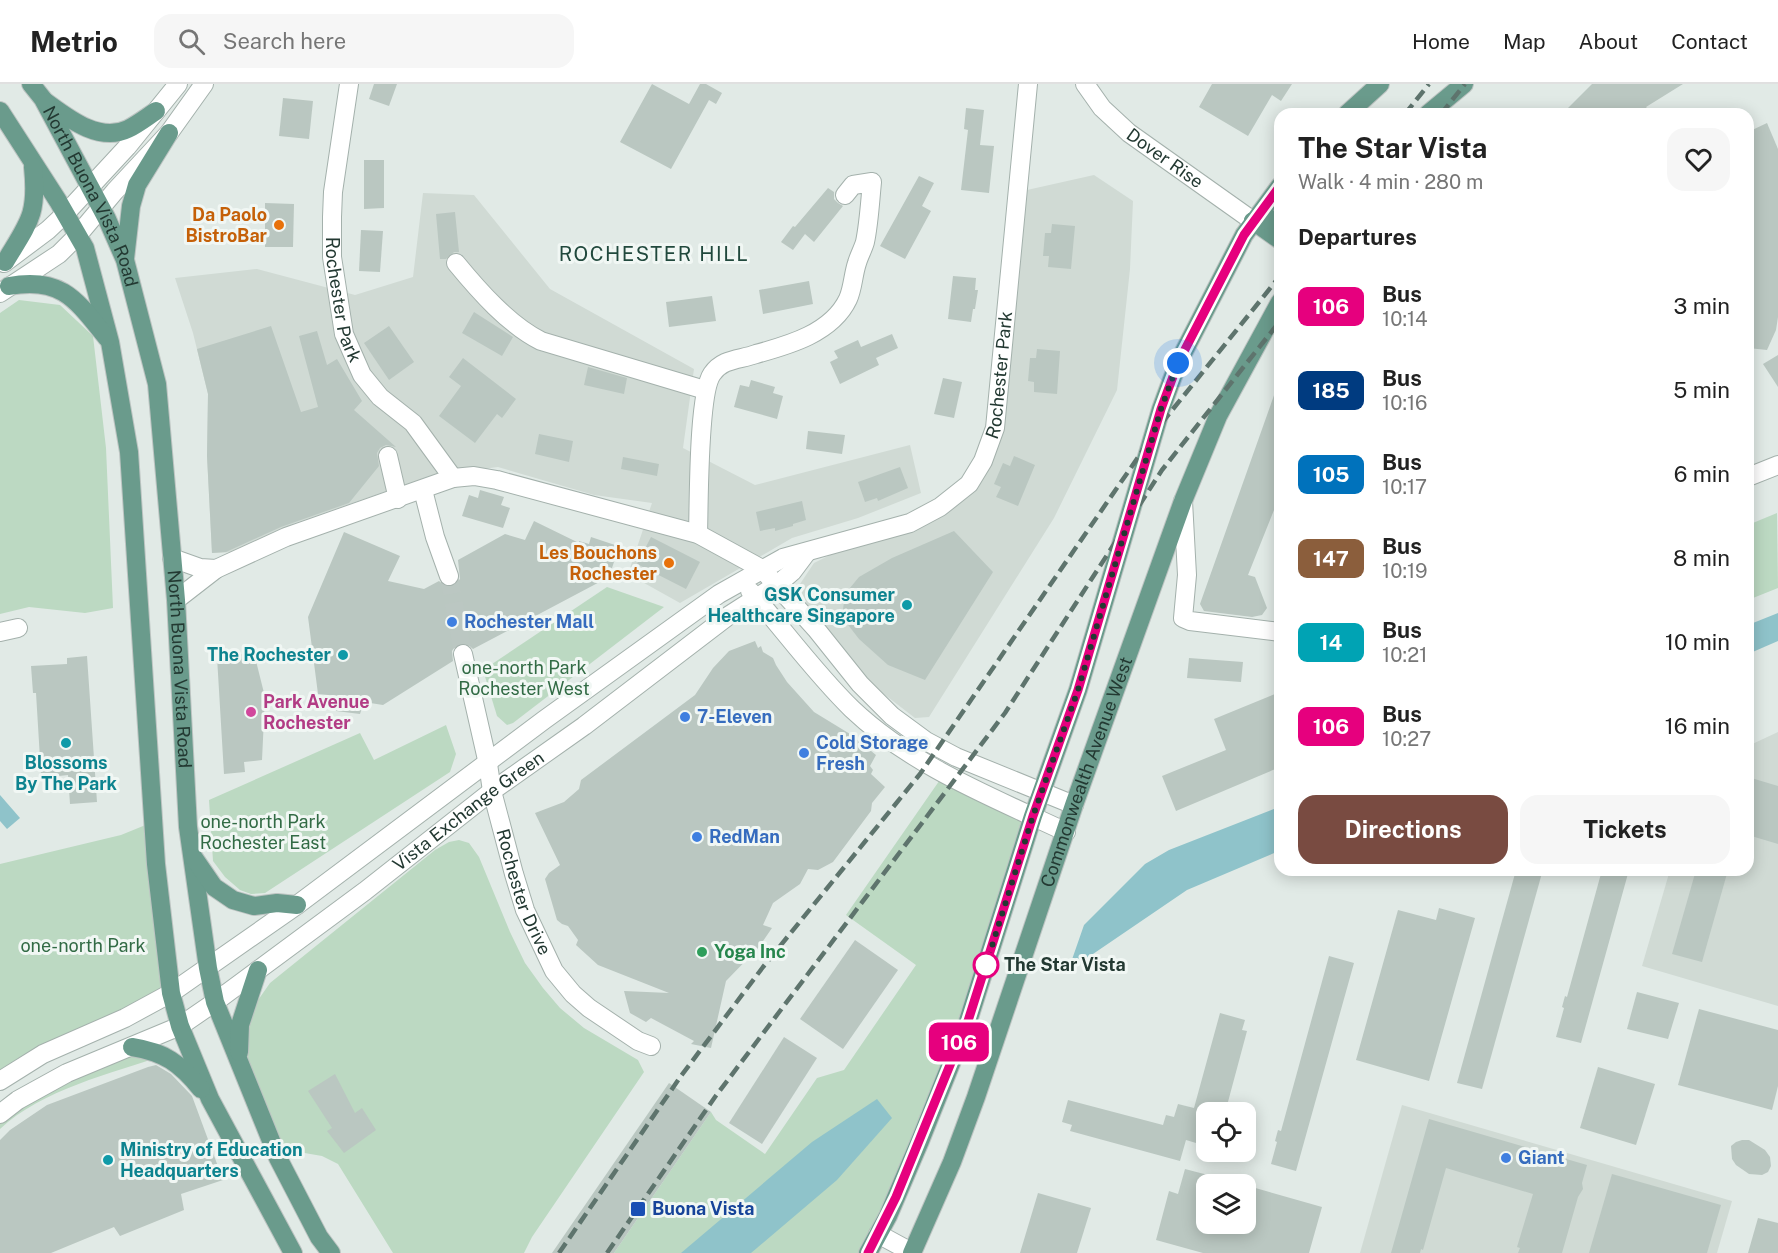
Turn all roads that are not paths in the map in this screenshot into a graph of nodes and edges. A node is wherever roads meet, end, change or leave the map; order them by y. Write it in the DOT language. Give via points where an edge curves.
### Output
graph roads {
  1 [pos="31,84"];
  2 [pos="178,84"];
  3 [pos="204,84"];
  4 [pos="349,84"];
  5 [pos="1028,84"];
  6 [pos="1085,84"];
  7 [pos="1380,84"];
  8 [pos="1464,84"];
  9 [pos="43,99"];
  10 [pos="1354,108"];
  11 [pos="1435,108"];
  12 [pos="0,111"];
  13 [pos="156,111"];
  14 [pos="169,133"];
  15 [pos="32,160"];
  16 [pos="88,187"];
  17 [pos="1274,194"];
  18 [pos="845,195"];
  19 [pos="101,209"];
  20 [pos="66,213"];
  21 [pos="1274,219"];
  22 [pos="1253,221"];
  23 [pos="78,235"];
  24 [pos="1274,236"];
  25 [pos="125,260"];
  26 [pos="456,263"];
  27 [pos="2,264"];
  28 [pos="5,290"];
  29 [pos="1274,313"];
  30 [pos="110,342"];
  31 [pos="705,390"];
  32 [pos="388,456"];
  33 [pos="1778,465"];
  34 [pos="1778,474"];
  35 [pos="1754,475"];
  36 [pos="453,478"];
  37 [pos="1754,482"];
  38 [pos="423,490"];
  39 [pos="398,499"];
  40 [pos="1183,501"];
  41 [pos="698,534"];
  42 [pos="807,552"];
  43 [pos="172,558"];
  44 [pos="216,568"];
  45 [pos="762,569"];
  46 [pos="448,576"];
  47 [pos="741,580"];
  48 [pos="778,584"];
  49 [pos="757,598"];
  50 [pos="176,600"];
  51 [pos="1274,631"];
  52 [pos="463,654"];
  53 [pos="488,764"];
  54 [pos="492,791"];
  55 [pos="1041,793"];
  56 [pos="1074,805"];
  57 [pos="1033,816"];
  58 [pos="1065,832"];
  59 [pos="191,854"];
  60 [pos="297,905"];
  61 [pos="208,968"];
  62 [pos="258,970"];
  63 [pos="171,993"];
  64 [pos="215,1002"];
  65 [pos="180,1026"];
  66 [pos="651,1046"];
  67 [pos="132,1047"];
  68 [pos="239,1064"];
  69 [pos="0,1081"];
  70 [pos="0,1089"];
  71 [pos="18,1100"];
  72 [pos="210,1100"];
  73 [pos="0,1114"];
  74 [pos="878,1234"];
  75 [pos="293,1253"];
  76 [pos="331,1253"];
  77 [pos="869,1253"];
  78 [pos="913,1253"];
  1 -- 9 [label="main road, North Buona Vista Road"];
  2 -- 13 [label="street"];
  3 -- 14 [label="street"];
  4 -- 36 [label="street, Rochester Park" via="332,217 332,257 344,334 362,375 380,397 413,423"];
  5 -- 42 [label="street, Rochester Park" via="995,428 983,461 969,484 955,496 910,523"];
  6 -- 22 [label="street, Dover Rise" via="1102,108 1129,133"];
  7 -- 10 [label="main road"];
  8 -- 11 [label="main road"];
  9 -- 13 [label="main road" via="72,121 101,131 127,130"];
  9 -- 16 [label="main road, North Buona Vista Road"];
  12 -- 15 [label="main road, North Buona Vista Road"];
  13 -- 16 [label="street"];
  14 -- 19 [label="street"];
  14 -- 25 [label="main road" via="137,184"];
  15 -- 20 [label="main road, North Buona Vista Road"];
  15 -- 27 [label="main road" via="36,191 33,213"];
  16 -- 19 [label="main road, North Buona Vista Road"];
  16 -- 20 [label="street"];
  17 -- 22 [label="main road, Commonwealth Avenue West"];
  18 -- 31 [label="street" via="853,185 872,183 864,243 848,299 837,315 796,341 753,356 734,358 711,375"];
  19 -- 23 [label="street"];
  19 -- 25 [label="main road, North Buona Vista Road"];
  20 -- 23 [label="main road, North Buona Vista Road"];
  20 -- 27 [label="street"];
  21 -- 22 [label="main road"];
  22 -- 24 [label="main road"];
  22 -- 55 [label="main road, Commonwealth Avenue West" via="1171,381 1078,690"];
  23 -- 28 [label="street" via="59,254"];
  23 -- 30 [label="main road, North Buona Vista Road"];
  25 -- 43 [label="main road, North Buona Vista Road" via="157,384"];
  26 -- 31 [label="street" via="485,297 526,334 565,350"];
  28 -- 30 [label="main road" via="31,282 58,289 74,298"];
  29 -- 40 [label="main road, Commonwealth Avenue West" via="1218,416"];
  30 -- 63 [label="main road, North Buona Vista Road" via="129,452 156,852"];
  31 -- 41 [label="street"];
  32 -- 39 [label="street"];
  33 -- 35 [label="street"];
  34 -- 37 [label="street"];
  36 -- 38 [label="street"];
  36 -- 41 [label="street" via="497,480"];
  38 -- 39 [label="street"];
  38 -- 46 [label="street"];
  39 -- 44 [label="street" via="286,537"];
  40 -- 51 [label="street" via="1187,575 1183,618"];
  40 -- 56 [label="main road, Commonwealth Avenue West"];
  41 -- 45 [label="street"];
  42 -- 45 [label="street, Rochester Park"];
  42 -- 48 [label="street"];
  43 -- 44 [label="street" via="200,568"];
  43 -- 50 [label="main road, North Buona Vista Road"];
  44 -- 50 [label="street"];
  45 -- 47 [label="street, Vista Exchange Green"];
  45 -- 48 [label="street"];
  47 -- 49 [label="street"];
  47 -- 53 [label="street, Vista Exchange Green"];
  48 -- 49 [label="street, Vista Exchange Green"];
  48 -- 55 [label="street" via="860,684 892,716 956,758"];
  49 -- 54 [label="street, Vista Exchange Green"];
  49 -- 57 [label="street" via="852,709 876,729 944,774"];
  50 -- 59 [label="main road, North Buona Vista Road"];
  52 -- 53 [label="street, Rochester Drive"];
  53 -- 54 [label="street, Rochester Drive"];
  53 -- 60 [label="street, Vista Exchange Green"];
  54 -- 62 [label="street, Vista Exchange Green"];
  54 -- 66 [label="street, Rochester Drive" via="525,910 554,971 589,1008"];
  55 -- 56 [label="street"];
  55 -- 57 [label="main road, Commonwealth Avenue West"];
  56 -- 58 [label="main road, Commonwealth Avenue West"];
  57 -- 58 [label="street"];
  57 -- 74 [label="main road, Commonwealth Avenue West" via="968,1021"];
  58 -- 78 [label="main road, Commonwealth Avenue West" via="976,1097"];
  59 -- 60 [label="main road" via="214,887 233,900 254,906"];
  59 -- 61 [label="main road, North Buona Vista Road"];
  60 -- 61 [label="street, Vista Exchange Green"];
  61 -- 63 [label="street, Vista Exchange Green"];
  61 -- 64 [label="main road, North Buona Vista Road"];
  62 -- 64 [label="street, Vista Exchange Green"];
  62 -- 68 [label="main road" via="240,1025"];
  63 -- 65 [label="main road, North Buona Vista Road"];
  63 -- 69 [label="street, Vista Exchange Green" via="43,1054"];
  64 -- 65 [label="street, Vista Exchange Green"];
  64 -- 68 [label="main road, North Buona Vista Road"];
  65 -- 67 [label="street, Vista Exchange Green"];
  65 -- 72 [label="main road, North Buona Vista Road"];
  67 -- 71 [label="street, Vista Exchange Green" via="87,1063"];
  67 -- 72 [label="main road" via="172,1060"];
  68 -- 76 [label="main road, North Buona Vista Road" via="278,1158"];
  70 -- 71 [label="street"];
  71 -- 73 [label="street, Vista Exchange Green"];
  72 -- 75 [label="main road, North Buona Vista Road"];
  74 -- 77 [label="main road, Commonwealth Avenue West"];
  74 -- 78 [label="street"];
}
